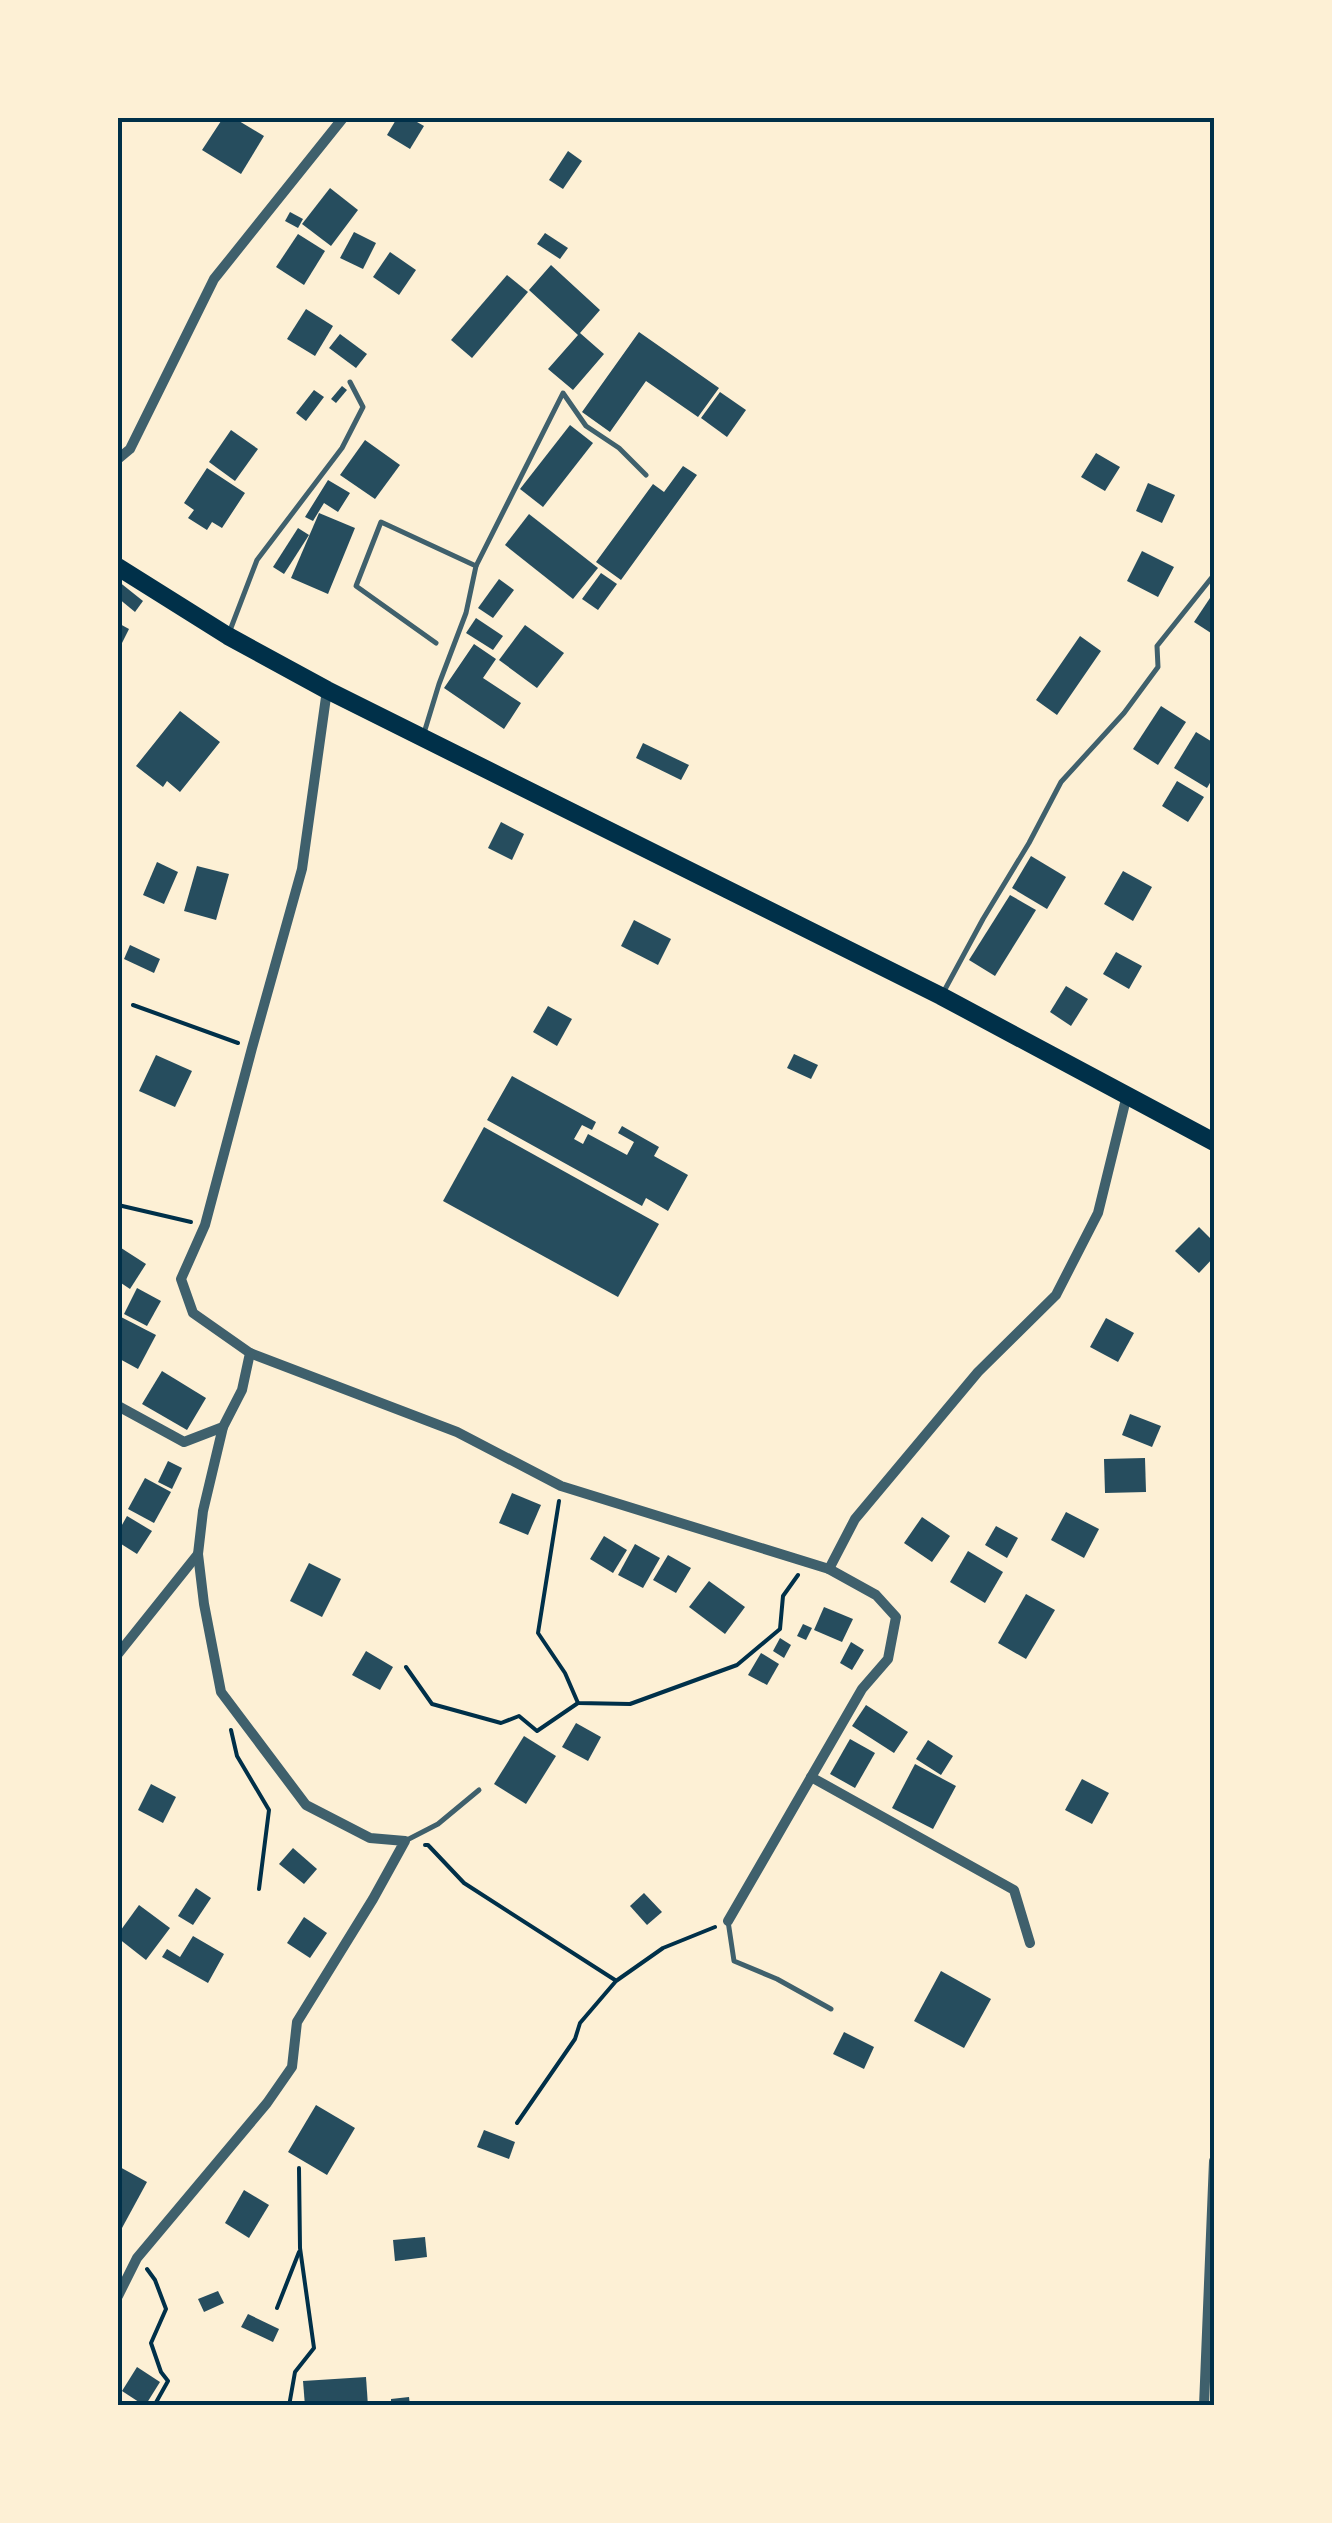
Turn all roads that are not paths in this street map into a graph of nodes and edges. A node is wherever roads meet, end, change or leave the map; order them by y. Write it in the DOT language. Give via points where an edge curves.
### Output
graph roads {
  1 [pos="343,118"];
  2 [pos="350,382"];
  3 [pos="118,459"];
  4 [pos="646,476"];
  5 [pos="476,566"];
  6 [pos="118,567"];
  7 [pos="1213,576"];
  8 [pos="228,636"];
  9 [pos="436,643"];
  10 [pos="327,690"];
  11 [pos="423,736"];
  12 [pos="941,996"];
  13 [pos="1128,1095"];
  14 [pos="1214,1142"];
  15 [pos="250,1353"];
  16 [pos="118,1406"];
  17 [pos="223,1427"];
  18 [pos="198,1554"];
  19 [pos="829,1569"];
  20 [pos="118,1654"];
  21 [pos="811,1777"];
  22 [pos="479,1790"];
  23 [pos="405,1841"];
  24 [pos="728,1921"];
  25 [pos="1030,1943"];
  26 [pos="831,2008"];
  27 [pos="1214,2162"];
  28 [pos="118,2296"];
  29 [pos="1204,2406"];
  1 -- 3 [label="street" via="214,280 130,448"];
  2 -- 8 [label="lane" via="362,408 342,448 257,560"];
  4 -- 5 [label="lane" via="586,426 563,393"];
  5 -- 9 [label="lane" via="382,522 356,586"];
  5 -- 11 [label="lane"];
  6 -- 8 [label="highway"];
  7 -- 12 [label="lane" via="1157,646 1158,667 1061,782"];
  8 -- 10 [label="highway"];
  10 -- 11 [label="highway"];
  10 -- 15 [label="street" via="302,869 205,1225 181,1279 193,1313"];
  11 -- 12 [label="highway"];
  12 -- 13 [label="highway"];
  13 -- 14 [label="highway"];
  13 -- 19 [label="street" via="1098,1213 1056,1295 978,1372 855,1519"];
  15 -- 17 [label="street" via="242,1390"];
  15 -- 19 [label="street" via="457,1432 561,1486"];
  16 -- 17 [label="street" via="184,1442"];
  17 -- 18 [label="street"];
  18 -- 20 [label="street"];
  18 -- 23 [label="street" via="221,1692 306,1805 370,1838"];
  19 -- 21 [label="street" via="876,1595 896,1616 888,1659"];
  21 -- 24 [label="street"];
  21 -- 25 [label="street" via="1014,1890"];
  22 -- 23 [label="lane"];
  23 -- 28 [label="street" via="297,2022 292,2067 137,2258"];
  24 -- 26 [label="lane" via="734,1962"];
  27 -- 29 [label="street"];
}
